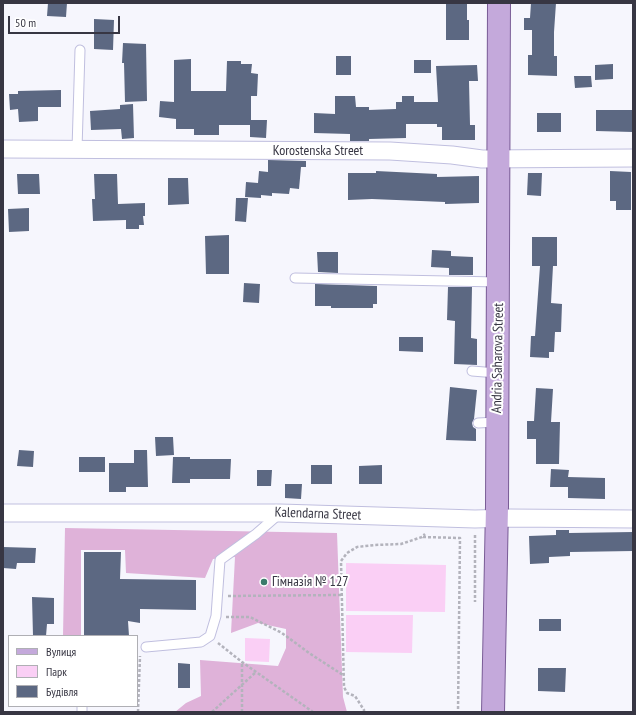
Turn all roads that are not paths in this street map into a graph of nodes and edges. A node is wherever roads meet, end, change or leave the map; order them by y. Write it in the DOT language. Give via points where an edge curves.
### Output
graph roads {
  1 [pos="499,3"];
  2 [pos="80,50"];
  3 [pos="3,149"];
  4 [pos="77,150"];
  5 [pos="499,158"];
  6 [pos="633,158"];
  7 [pos="295,278"];
  8 [pos="499,282"];
  9 [pos="472,371"];
  10 [pos="497,373"];
  11 [pos="3,513"];
  12 [pos="280,513"];
  13 [pos="496,519"];
  14 [pos="633,519"];
  15 [pos="146,647"];
  16 [pos="493,712"];
  1 -- 5 [label="main road, Andria Saharova Street"];
  2 -- 4 [label="lane"];
  3 -- 4 [label="street, Korostenska Street"];
  4 -- 5 [label="street, Korostenska Street" via="390,151 482,159"];
  5 -- 6 [label="street, Korostenska Street"];
  5 -- 8 [label="main road, Andria Saharova Street"];
  7 -- 8 [label="lane"];
  8 -- 10 [label="main road, Andria Saharova Street"];
  9 -- 10 [label="lane"];
  10 -- 13 [label="main road, Andria Saharova Street" via="488,422"];
  11 -- 12 [label="street, Kalendarna Street"];
  12 -- 13 [label="street, Kalendarna Street"];
  12 -- 15 [label="lane" via="220,560 216,616 210,636 200,642"];
  13 -- 14 [label="street, Kalendarna Street"];
  13 -- 16 [label="main road, Andria Saharova Street"];
}
